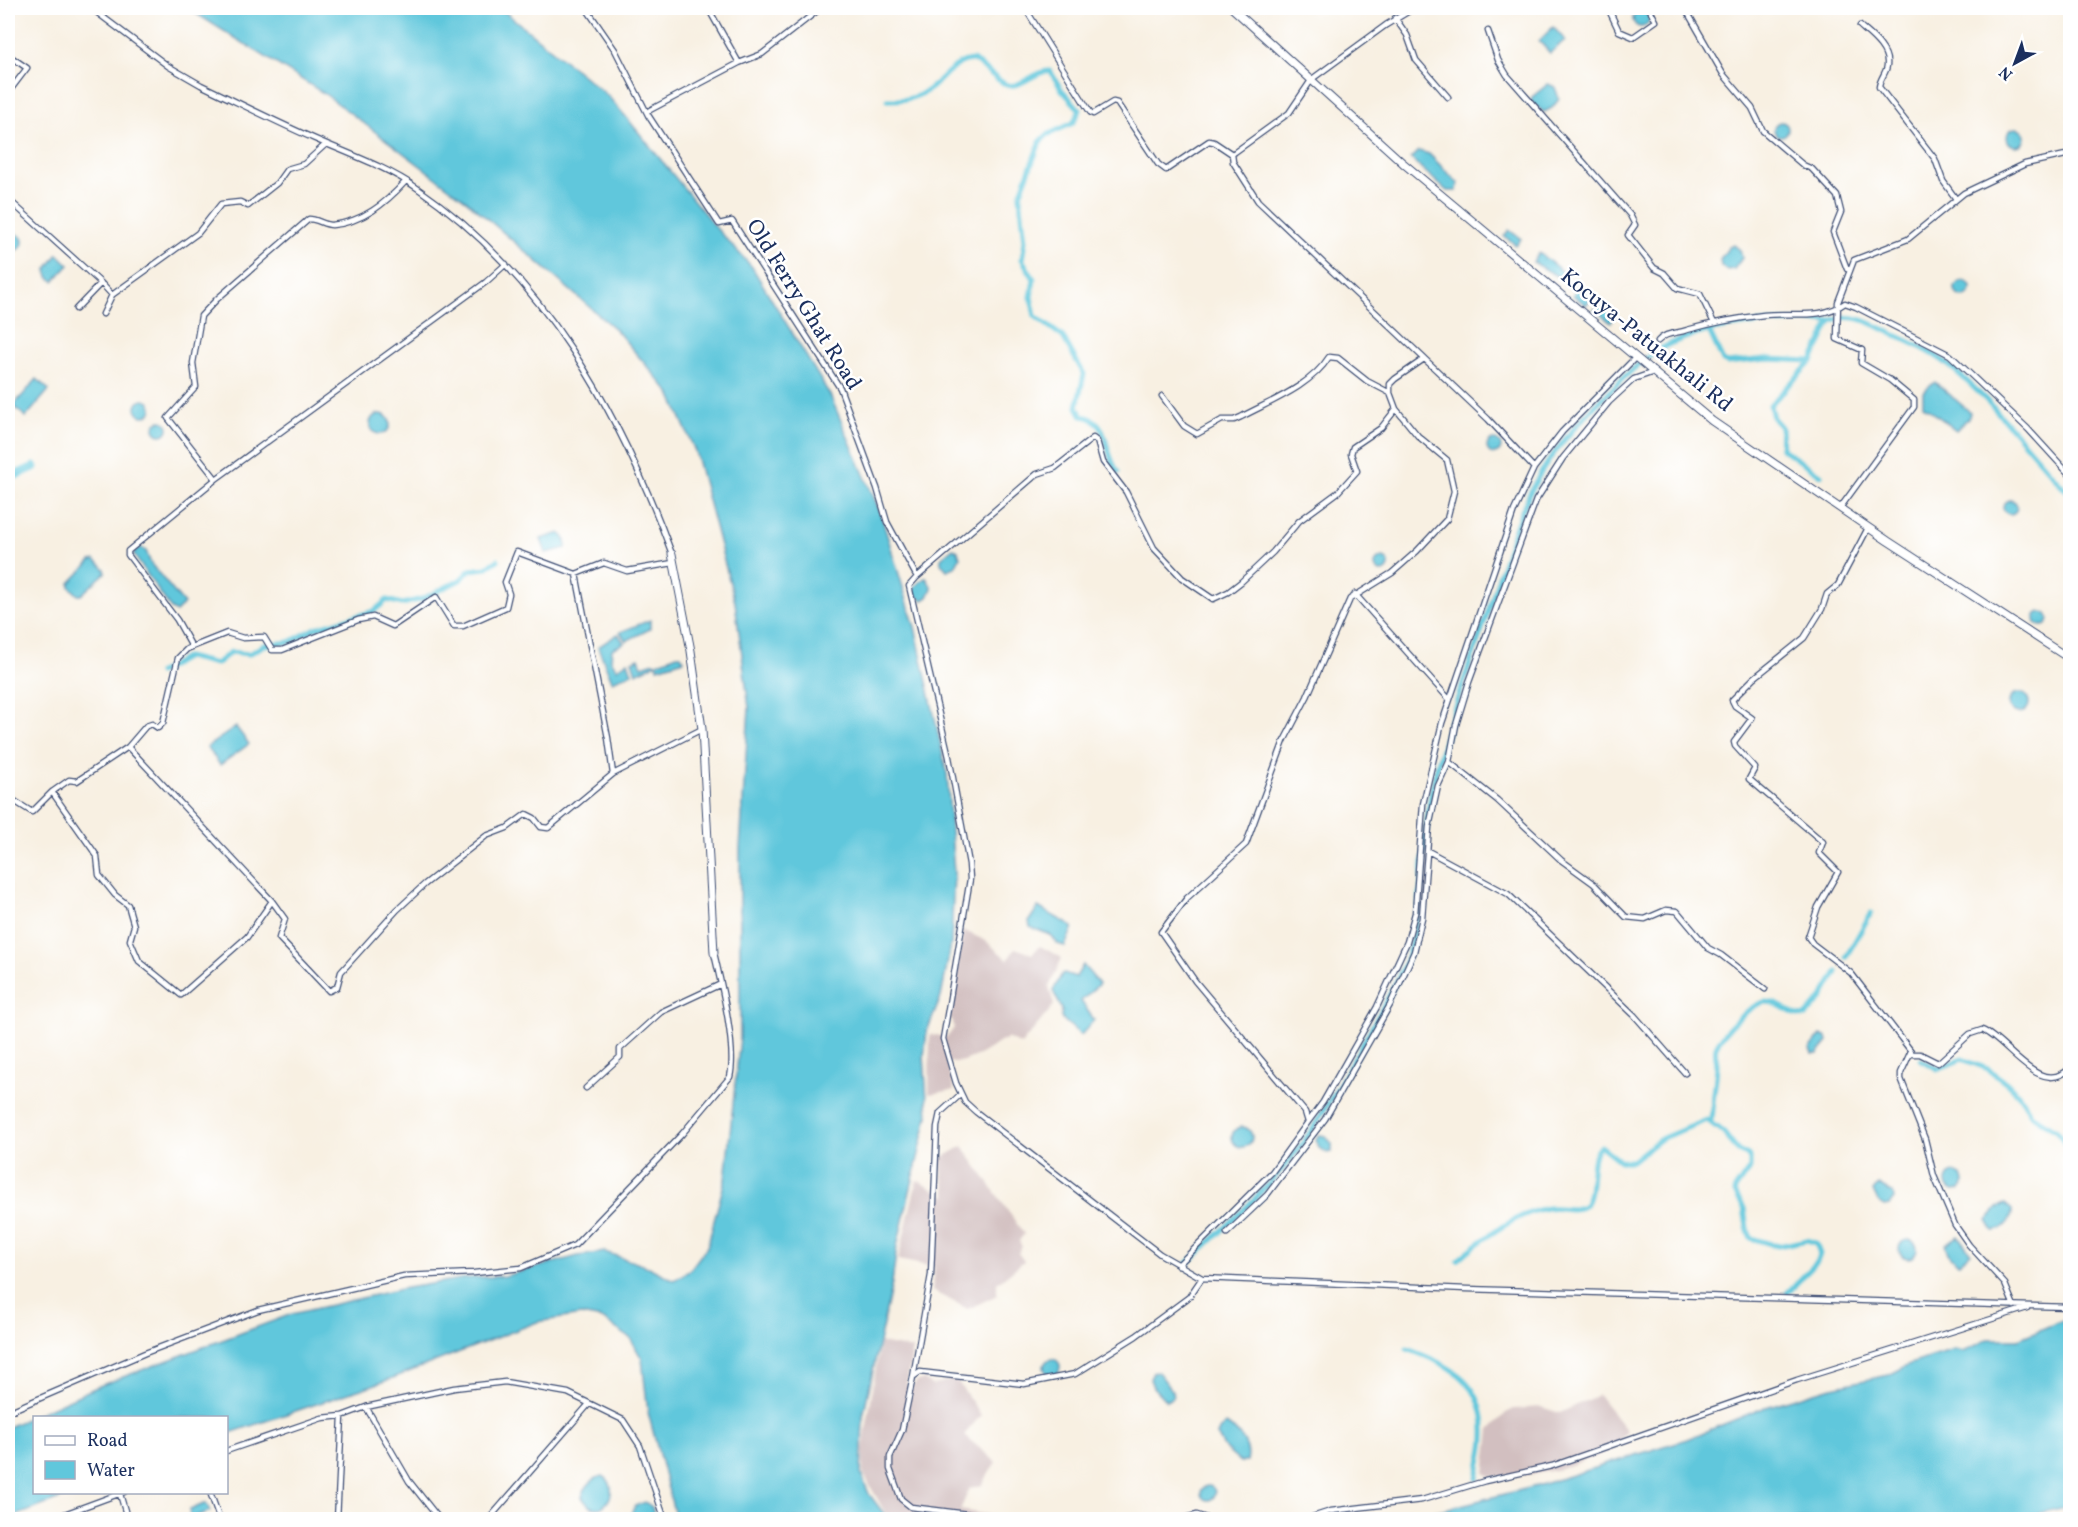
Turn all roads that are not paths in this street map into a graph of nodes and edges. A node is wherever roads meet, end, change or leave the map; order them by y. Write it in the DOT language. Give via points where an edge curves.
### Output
graph roads {
  1 [pos="91,8"];
  2 [pos="586,8"];
  3 [pos="708,8"];
  4 [pos="821,8"];
  5 [pos="1025,8"];
  6 [pos="1232,8"];
  7 [pos="1414,8"];
  8 [pos="1608,8"];
  9 [pos="1649,8"];
  10 [pos="1685,8"];
  11 [pos="1395,18"];
  12 [pos="1860,26"];
  13 [pos="1488,31"];
  14 [pos="8,55"];
  15 [pos="739,63"];
  16 [pos="1312,79"];
  17 [pos="8,93"];
  18 [pos="1448,97"];
  19 [pos="650,110"];
  20 [pos="326,144"];
  21 [pos="1232,154"];
  22 [pos="2070,154"];
  23 [pos="406,181"];
  24 [pos="1956,199"];
  25 [pos="8,200"];
  26 [pos="506,264"];
  27 [pos="1847,269"];
  28 [pos="101,283"];
  29 [pos="112,295"];
  30 [pos="76,309"];
  31 [pos="1837,312"];
  32 [pos="104,314"];
  33 [pos="1714,323"];
  34 [pos="1658,342"];
  35 [pos="1637,358"];
  36 [pos="1424,359"];
  37 [pos="1652,371"];
  38 [pos="1390,393"];
  39 [pos="1162,396"];
  40 [pos="1396,409"];
  41 [pos="1534,468"];
  42 [pos="2070,475"];
  43 [pos="216,479"];
  44 [pos="1840,508"];
  45 [pos="1868,528"];
  46 [pos="672,554"];
  47 [pos="674,563"];
  48 [pos="576,574"];
  49 [pos="917,577"];
  50 [pos="1355,594"];
  51 [pos="192,647"];
  52 [pos="2070,659"];
  53 [pos="1449,699"];
  54 [pos="702,729"];
  55 [pos="128,747"];
  56 [pos="1449,762"];
  57 [pos="613,774"];
  58 [pos="52,792"];
  59 [pos="8,797"];
  60 [pos="1428,851"];
  61 [pos="272,901"];
  62 [pos="714,953"];
  63 [pos="721,984"];
  64 [pos="1765,989"];
  65 [pos="1912,1054"];
  66 [pos="2070,1068"];
  67 [pos="1685,1073"];
  68 [pos="586,1088"];
  69 [pos="961,1094"];
  70 [pos="1308,1122"];
  71 [pos="1227,1233"];
  72 [pos="1178,1265"];
  73 [pos="1202,1278"];
  74 [pos="2014,1306"];
  75 [pos="2032,1306"];
  76 [pos="2070,1307"];
  77 [pos="913,1377"];
  78 [pos="589,1404"];
  79 [pos="366,1407"];
  80 [pos="8,1412"];
  81 [pos="342,1416"];
  82 [pos="228,1450"];
  83 [pos="119,1494"];
  84 [pos="122,1494"];
  85 [pos="211,1494"];
  86 [pos="2070,1517"];
  87 [pos="48,1520"];
  88 [pos="123,1520"];
  89 [pos="220,1520"];
  90 [pos="337,1520"];
  91 [pos="440,1520"];
  92 [pos="488,1520"];
  93 [pos="665,1520"];
  94 [pos="1015,1520"];
  95 [pos="1177,1520"];
  96 [pos="1212,1520"];
  97 [pos="1303,1520"];
  98 [pos="2058,1520"];
  1 -- 20 [label="street" via="192,80"];
  2 -- 49 [label="street, Old Ferry Ghat Road" via="615,50 648,114 720,224 732,221 840,388 887,522"];
  3 -- 15 [label="street"];
  4 -- 15 [label="street" via="762,54"];
  5 -- 21 [label="street" via="1086,106 1094,114 1117,103 1162,168 1166,170 1209,141"];
  6 -- 16 [label="main road, Kocuya-Patuakhali Rd"];
  7 -- 11 [label="street"];
  8 -- 9 [label="street" via="1619,31 1633,37 1656,21"];
  10 -- 27 [label="street" via="1723,74 1752,108 1763,131 1812,169 1837,196 1841,212 1833,231"];
  11 -- 16 [label="street"];
  11 -- 18 [label="street" via="1407,35 1416,60"];
  12 -- 24 [label="street" via="1879,44 1886,58 1888,66 1879,87 1935,159 1943,181"];
  13 -- 33 [label="street" via="1507,75 1634,220 1628,235 1631,241 1677,288 1700,294"];
  14 -- 17 [label="street" via="27,68"];
  15 -- 19 [label="street"];
  16 -- 21 [label="street" via="1289,112"];
  16 -- 35 [label="main road, Kocuya-Patuakhali Rd" via="1403,163"];
  20 -- 23 [label="street"];
  20 -- 29 [label="street" via="304,164 287,169 277,183 248,206 240,202 220,204 198,233"];
  21 -- 36 [label="street" via="1258,201"];
  22 -- 24 [label="street" via="2025,164"];
  23 -- 26 [label="street" via="462,222"];
  23 -- 43 [label="street" via="386,202 359,220 329,225 309,219 201,316 193,363 196,387 168,418"];
  24 -- 31 [label="street" via="1908,239 1854,260"];
  25 -- 28 [label="street"];
  26 -- 43 [label="street"];
  26 -- 46 [label="street" via="588,373 629,447"];
  28 -- 29 [label="street"];
  28 -- 30 [label="street"];
  29 -- 32 [label="street"];
  31 -- 33 [label="street" via="1765,315"];
  31 -- 42 [label="street" via="1845,303 1856,307 1950,355"];
  31 -- 44 [label="street" via="1837,339 1862,350 1861,363 1890,380 1915,404"];
  33 -- 34 [label="street" via="1670,333"];
  35 -- 37 [label="main road, Kocuya-Patuakhali Rd"];
  35 -- 41 [label="street" via="1572,421"];
  36 -- 38 [label="street" via="1390,384"];
  36 -- 41 [label="street"];
  37 -- 44 [label="main road, Kocuya-Patuakhali Rd" via="1712,421"];
  37 -- 56 [label="street" via="1634,379 1609,402 1563,458 1536,500 1469,682"];
  38 -- 39 [label="street" via="1338,358 1329,357 1320,372 1287,392 1197,434 1184,426"];
  38 -- 40 [label="street"];
  40 -- 49 [label="street" via="1381,428 1353,447 1351,454 1357,471 1345,485 1299,521 1273,552 1218,598 1202,593 1182,578 1154,548 1093,438 1054,468 1037,474"];
  40 -- 50 [label="street" via="1418,436 1447,460 1455,491 1447,519 1434,534 1392,573"];
  41 -- 53 [label="street" via="1507,527"];
  43 -- 51 [label="street" via="128,551"];
  44 -- 45 [label="main road, Kocuya-Patuakhali Rd"];
  45 -- 52 [label="main road, Kocuya-Patuakhali Rd"];
  45 -- 65 [label="street" via="1804,638 1732,700 1752,718 1734,742 1755,768 1750,780 1823,842 1819,854 1838,872 1818,907 1808,937 1851,973"];
  46 -- 47 [label="main road"];
  47 -- 48 [label="street" via="627,571 604,563"];
  47 -- 54 [label="main road"];
  48 -- 51 [label="street" via="517,552 505,582 509,594 506,607 463,626 454,626 436,597 393,626 373,617 282,650 274,651 267,639 227,633"];
  48 -- 57 [label="street"];
  49 -- 69 [label="street" via="909,586 949,757 970,879 943,1039"];
  50 -- 53 [label="street"];
  50 -- 70 [label="street" via="1284,741 1246,844 1187,898 1161,932 1195,981 1305,1112"];
  51 -- 55 [label="street" via="178,658 163,723 158,728 146,726"];
  53 -- 70 [label="street" via="1424,798 1415,913 1407,942 1377,1007"];
  54 -- 57 [label="street"];
  54 -- 62 [label="main road"];
  55 -- 58 [label="street" via="77,781 69,780"];
  55 -- 61 [label="street"];
  56 -- 60 [label="street" via="1432,811"];
  56 -- 64 [label="street" via="1594,884 1626,917 1645,919 1666,910 1677,911 1708,948"];
  57 -- 61 [label="street" via="548,828 526,814 446,867 397,910 341,972 337,987 329,991 279,938 285,919"];
  58 -- 59 [label="street" via="32,812"];
  58 -- 61 [label="street" via="97,856 99,875 128,905 134,926 130,940 140,961 181,995 247,937"];
  60 -- 67 [label="street" via="1514,899 1634,1014"];
  60 -- 71 [label="street" via="1419,936 1390,1005 1349,1081 1303,1150 1267,1195"];
  62 -- 63 [label="street"];
  63 -- 68 [label="street" via="662,1012 620,1049 620,1057"];
  63 -- 80 [label="street" via="730,1077 682,1134 575,1245 521,1268 404,1276 258,1310"];
  65 -- 66 [label="street" via="1938,1063 1970,1034 1982,1030 1992,1034 2038,1074 2059,1074"];
  65 -- 74 [label="street" via="1901,1079 1943,1197 1955,1225 2005,1284"];
  69 -- 72 [label="street" via="1010,1140"];
  69 -- 77 [label="street" via="940,1113 937,1127 931,1275"];
  70 -- 72 [label="street" via="1272,1172"];
  72 -- 73 [label="street"];
  73 -- 74 [label="street"];
  73 -- 77 [label="street" via="1189,1297 1075,1374 1024,1384 920,1372"];
  74 -- 75 [label="street"];
  75 -- 76 [label="street"];
  75 -- 97 [label="street" via="1797,1380 1542,1469 1422,1500 1331,1511"];
  77 -- 94 [label="street" via="902,1430 890,1457 890,1469 901,1499 911,1507"];
  78 -- 79 [label="street" via="568,1393 505,1382 454,1388"];
  78 -- 92 [label="street"];
  78 -- 93 [label="street" via="623,1420 640,1446"];
  79 -- 81 [label="street"];
  79 -- 91 [label="street" via="409,1480"];
  81 -- 82 [label="street" via="322,1418"];
  81 -- 90 [label="street"];
  83 -- 87 [label="street"];
  84 -- 88 [label="street"];
  85 -- 89 [label="street"];
  86 -- 98 [label="street"];
  95 -- 96 [label="street" via="1197,1515"];
}
